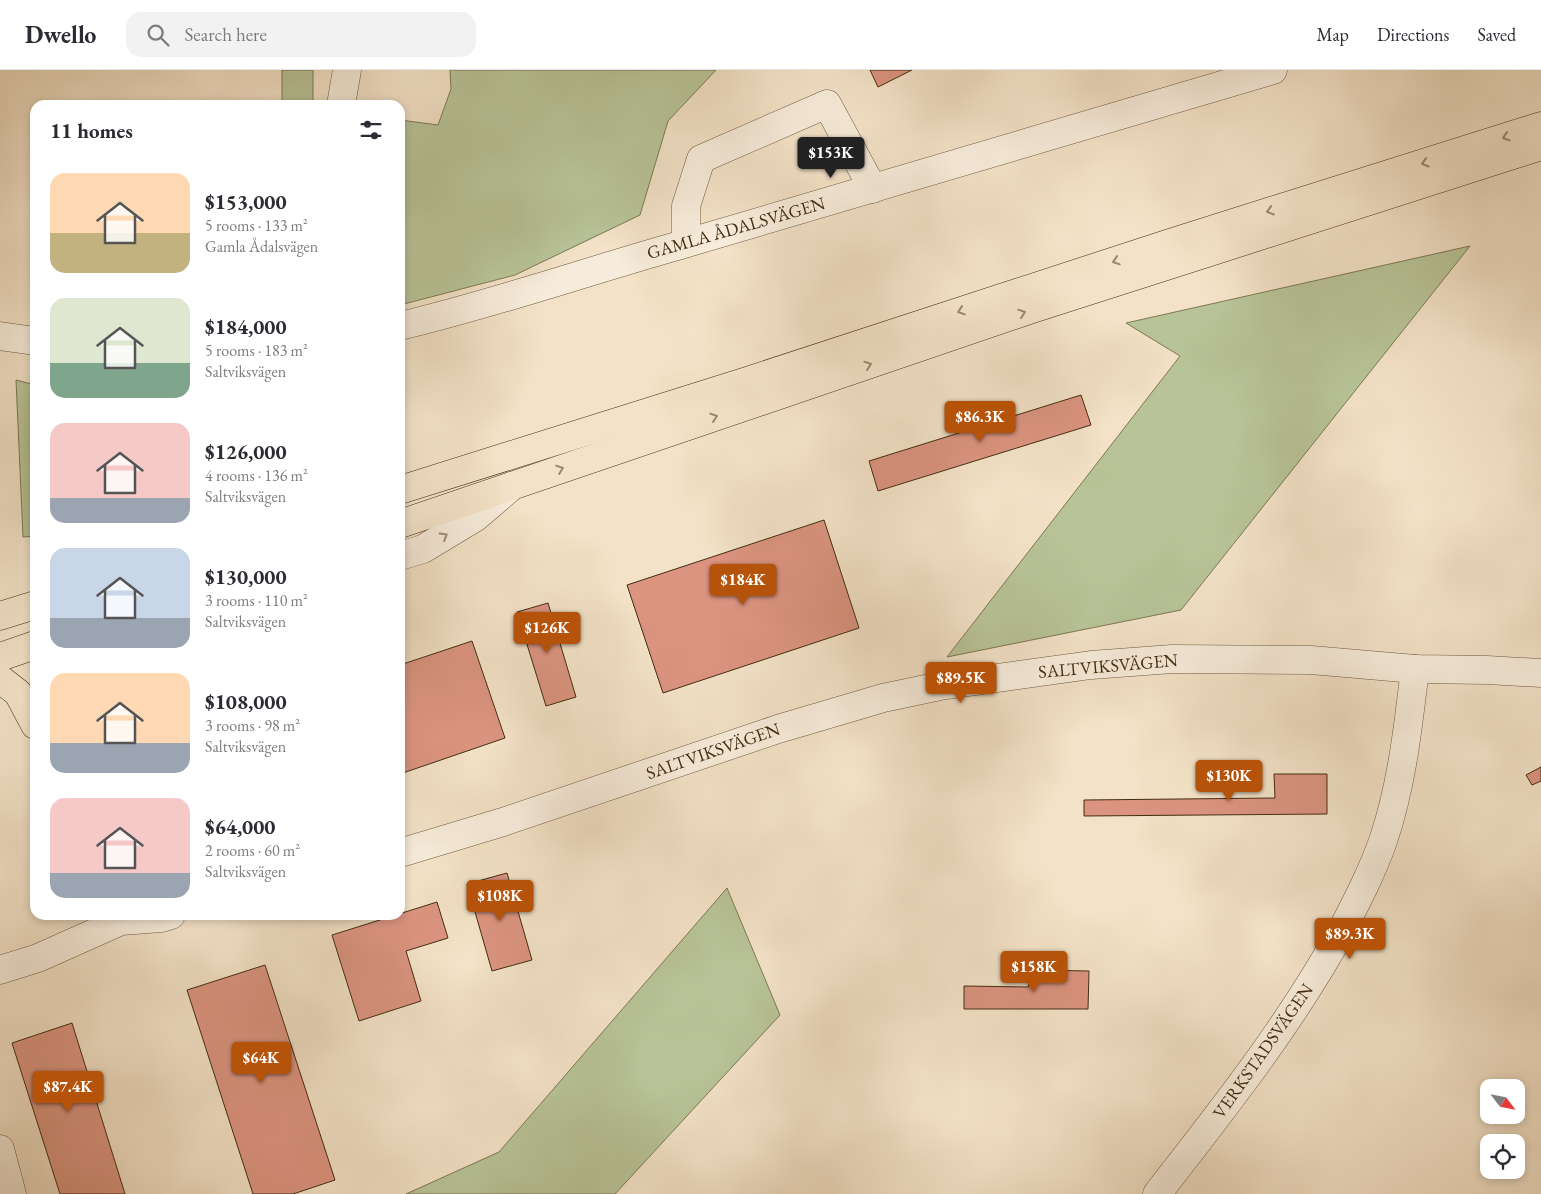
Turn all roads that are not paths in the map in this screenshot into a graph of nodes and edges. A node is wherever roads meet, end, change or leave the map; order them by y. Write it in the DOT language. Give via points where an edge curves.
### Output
graph roads {
  1 [pos="346,70"];
  2 [pos="1273,70"];
  3 [pos="342,100"];
  4 [pos="1541,126"];
  5 [pos="1541,146"];
  6 [pos="873,189"];
  7 [pos="686,243"];
  8 [pos="405,325"];
  9 [pos="0,336"];
  10 [pos="30,340"];
  11 [pos="514,485"];
  12 [pos="405,488"];
  13 [pos="405,522"];
  14 [pos="405,554"];
  15 [pos="30,607"];
  16 [pos="0,616"];
  17 [pos="30,647"];
  18 [pos="0,657"];
  19 [pos="1415,670"];
  20 [pos="1541,674"];
  21 [pos="0,679"];
  22 [pos="30,716"];
  23 [pos="405,851"];
  24 [pos="109,920"];
  25 [pos="0,970"];
  26 [pos="0,1149"];
  27 [pos="12,1194"];
  28 [pos="1157,1194"];
  1 -- 3 [label="street"];
  2 -- 6 [label="street, GAMLA ÅDALSVÄGEN"];
  4 -- 12 [label="highway, one-way"];
  11 -- 5 [label="highway, one-way" via="1022,312"];
  6 -- 7 [label="street, GAMLA ÅDALSVÄGEN"];
  6 -- 7 [label="street" via="827,104 701,159 686,206"];
  7 -- 8 [label="street, GAMLA ÅDALSVÄGEN"];
  9 -- 10 [label="street"];
  11 -- 13 [label="highway"];
  14 -- 11 [label="street, one-way" via="423,549 476,517"];
  15 -- 16 [label="highway"];
  17 -- 18 [label="highway"];
  19 -- 20 [label="street, SALTVIKSVÄGEN"];
  19 -- 23 [label="street, SALTVIKSVÄGEN" via="1311,660 1172,659 1092,665 940,686 883,698 778,729 503,822"];
  19 -- 28 [label="street, VERKSTADSVÄGEN" via="1398,791 1365,886 1297,1006 1248,1076"];
  21 -- 22 [label="highway" via="18,693"];
  24 -- 25 [label="street" via="38,958"];
  26 -- 27 [label="street"];
}
